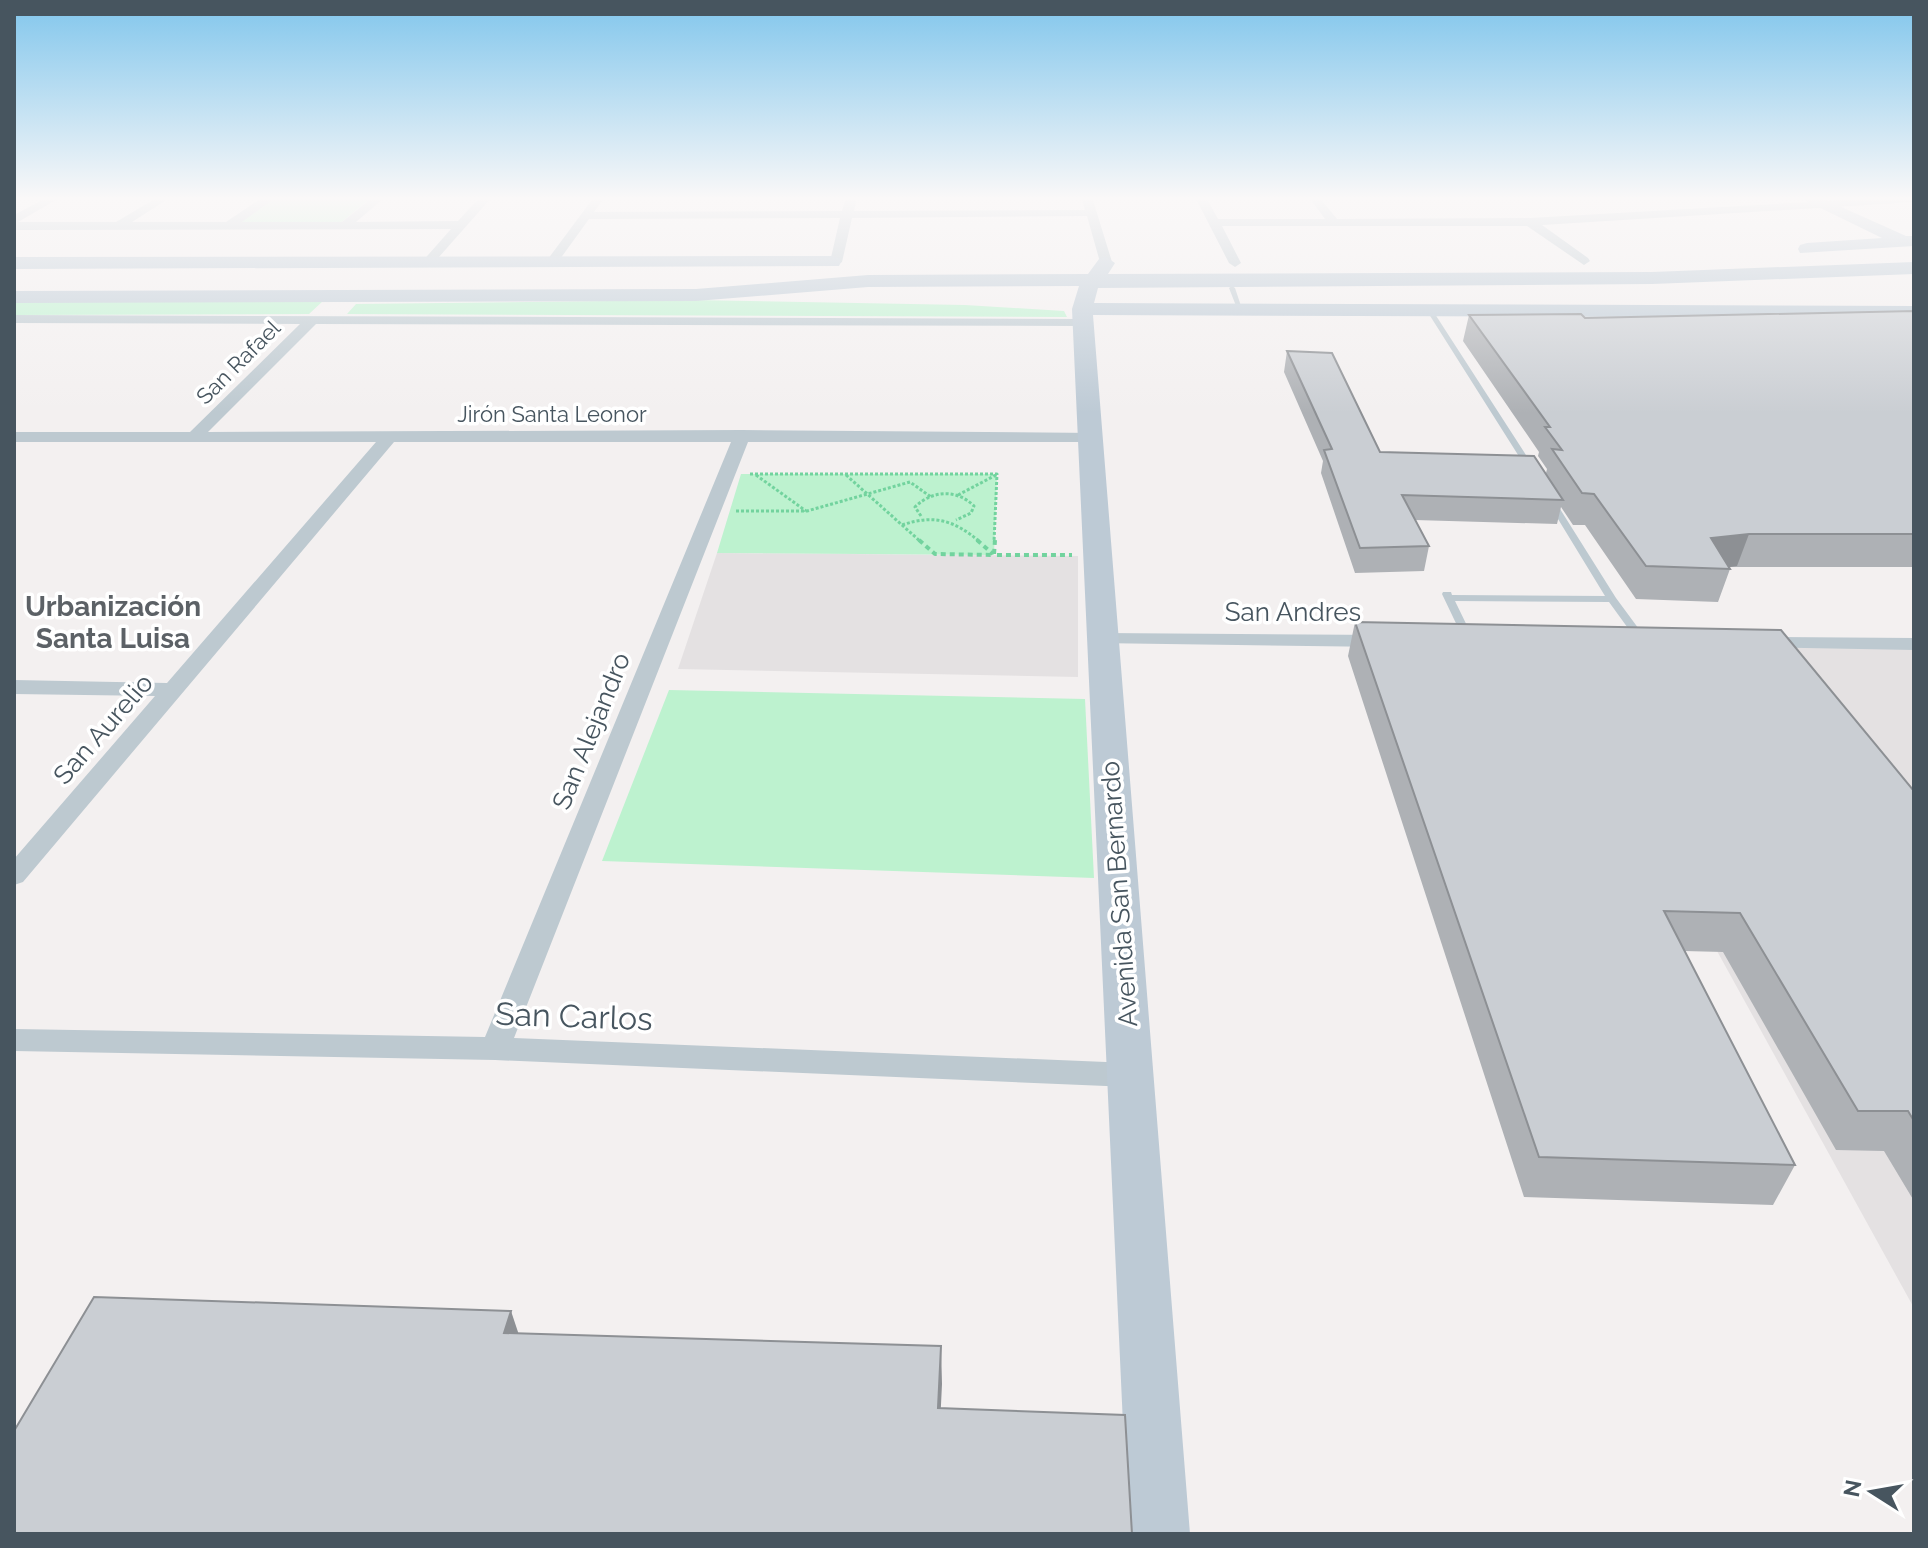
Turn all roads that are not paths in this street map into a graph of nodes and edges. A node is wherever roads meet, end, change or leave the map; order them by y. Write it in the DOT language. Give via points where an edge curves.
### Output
graph roads {
  1 [pos="207,269"];
  2 [pos="918,269"];
  3 [pos="1092,269"];
  4 [pos="1200,269"];
  5 [pos="1498,269"];
  6 [pos="1882,269"];
  7 [pos="14,273"];
  8 [pos="226,273"];
  9 [pos="1914,281"];
  10 [pos="1093,288"];
  11 [pos="1232,288"];
  12 [pos="14,297"];
  13 [pos="1241,311"];
  14 [pos="1430,311"];
  15 [pos="1914,312"];
  16 [pos="14,319"];
  17 [pos="313,319"];
  18 [pos="443,319"];
  19 [pos="742,435"];
  20 [pos="390,436"];
  21 [pos="14,437"];
  22 [pos="194,437"];
  23 [pos="1090,437"];
  24 [pos="1536,478"];
  25 [pos="1545,491"];
  26 [pos="1612,599"];
  27 [pos="1103,639"];
  28 [pos="1406,641"];
  29 [pos="1469,641"];
  30 [pos="1612,642"];
  31 [pos="1651,642"];
  32 [pos="1736,643"];
  33 [pos="1914,644"];
  34 [pos="14,687"];
  35 [pos="174,690"];
  36 [pos="14,876"];
  37 [pos="14,1040"];
  38 [pos="495,1049"];
  39 [pos="1130,1075"];
  40 [pos="1159,1534"];
  1 -- 8 [label="street"];
  2 -- 10 [label="street"];
  3 -- 10 [label="street"];
  4 -- 10 [label="street"];
  5 -- 10 [label="street"];
  6 -- 10 [label="street"];
  7 -- 8 [label="street"];
  8 -- 10 [label="street"];
  9 -- 11 [label="street"];
  10 -- 11 [label="street"];
  10 -- 12 [label="street" via="868,281 696,295"];
  10 -- 13 [label="street"];
  10 -- 18 [label="street"];
  10 -- 18 [label="street"];
  10 -- 23 [label="street, Avenida San Bernardo"];
  11 -- 13 [label="lane"];
  13 -- 14 [label="street"];
  14 -- 15 [label="street"];
  14 -- 24 [label="lane"];
  16 -- 17 [label="street"];
  17 -- 18 [label="street"];
  17 -- 22 [label="street, San Rafael"];
  19 -- 20 [label="street, Jirón Santa Leonor"];
  19 -- 23 [label="street, Jirón Santa Leonor"];
  19 -- 38 [label="street, San Alejandro"];
  20 -- 22 [label="street, Jirón Santa Leonor"];
  20 -- 35 [label="street, San Aurelio"];
  21 -- 22 [label="street, Jirón Santa Leonor"];
  23 -- 27 [label="street, Avenida San Bernardo"];
  25 -- 26 [label="lane"];
  26 -- 29 [label="lane" via="1447,595"];
  26 -- 31 [label="lane"];
  27 -- 28 [label="street, San Andres"];
  27 -- 39 [label="street, Avenida San Bernardo"];
  30 -- 31 [label="street"];
  32 -- 33 [label="street"];
  34 -- 35 [label="street"];
  35 -- 36 [label="street, San Aurelio"];
  37 -- 38 [label="street, San Carlos"];
  38 -- 39 [label="street, San Carlos"];
  39 -- 40 [label="street, Avenida San Bernardo"];
}
